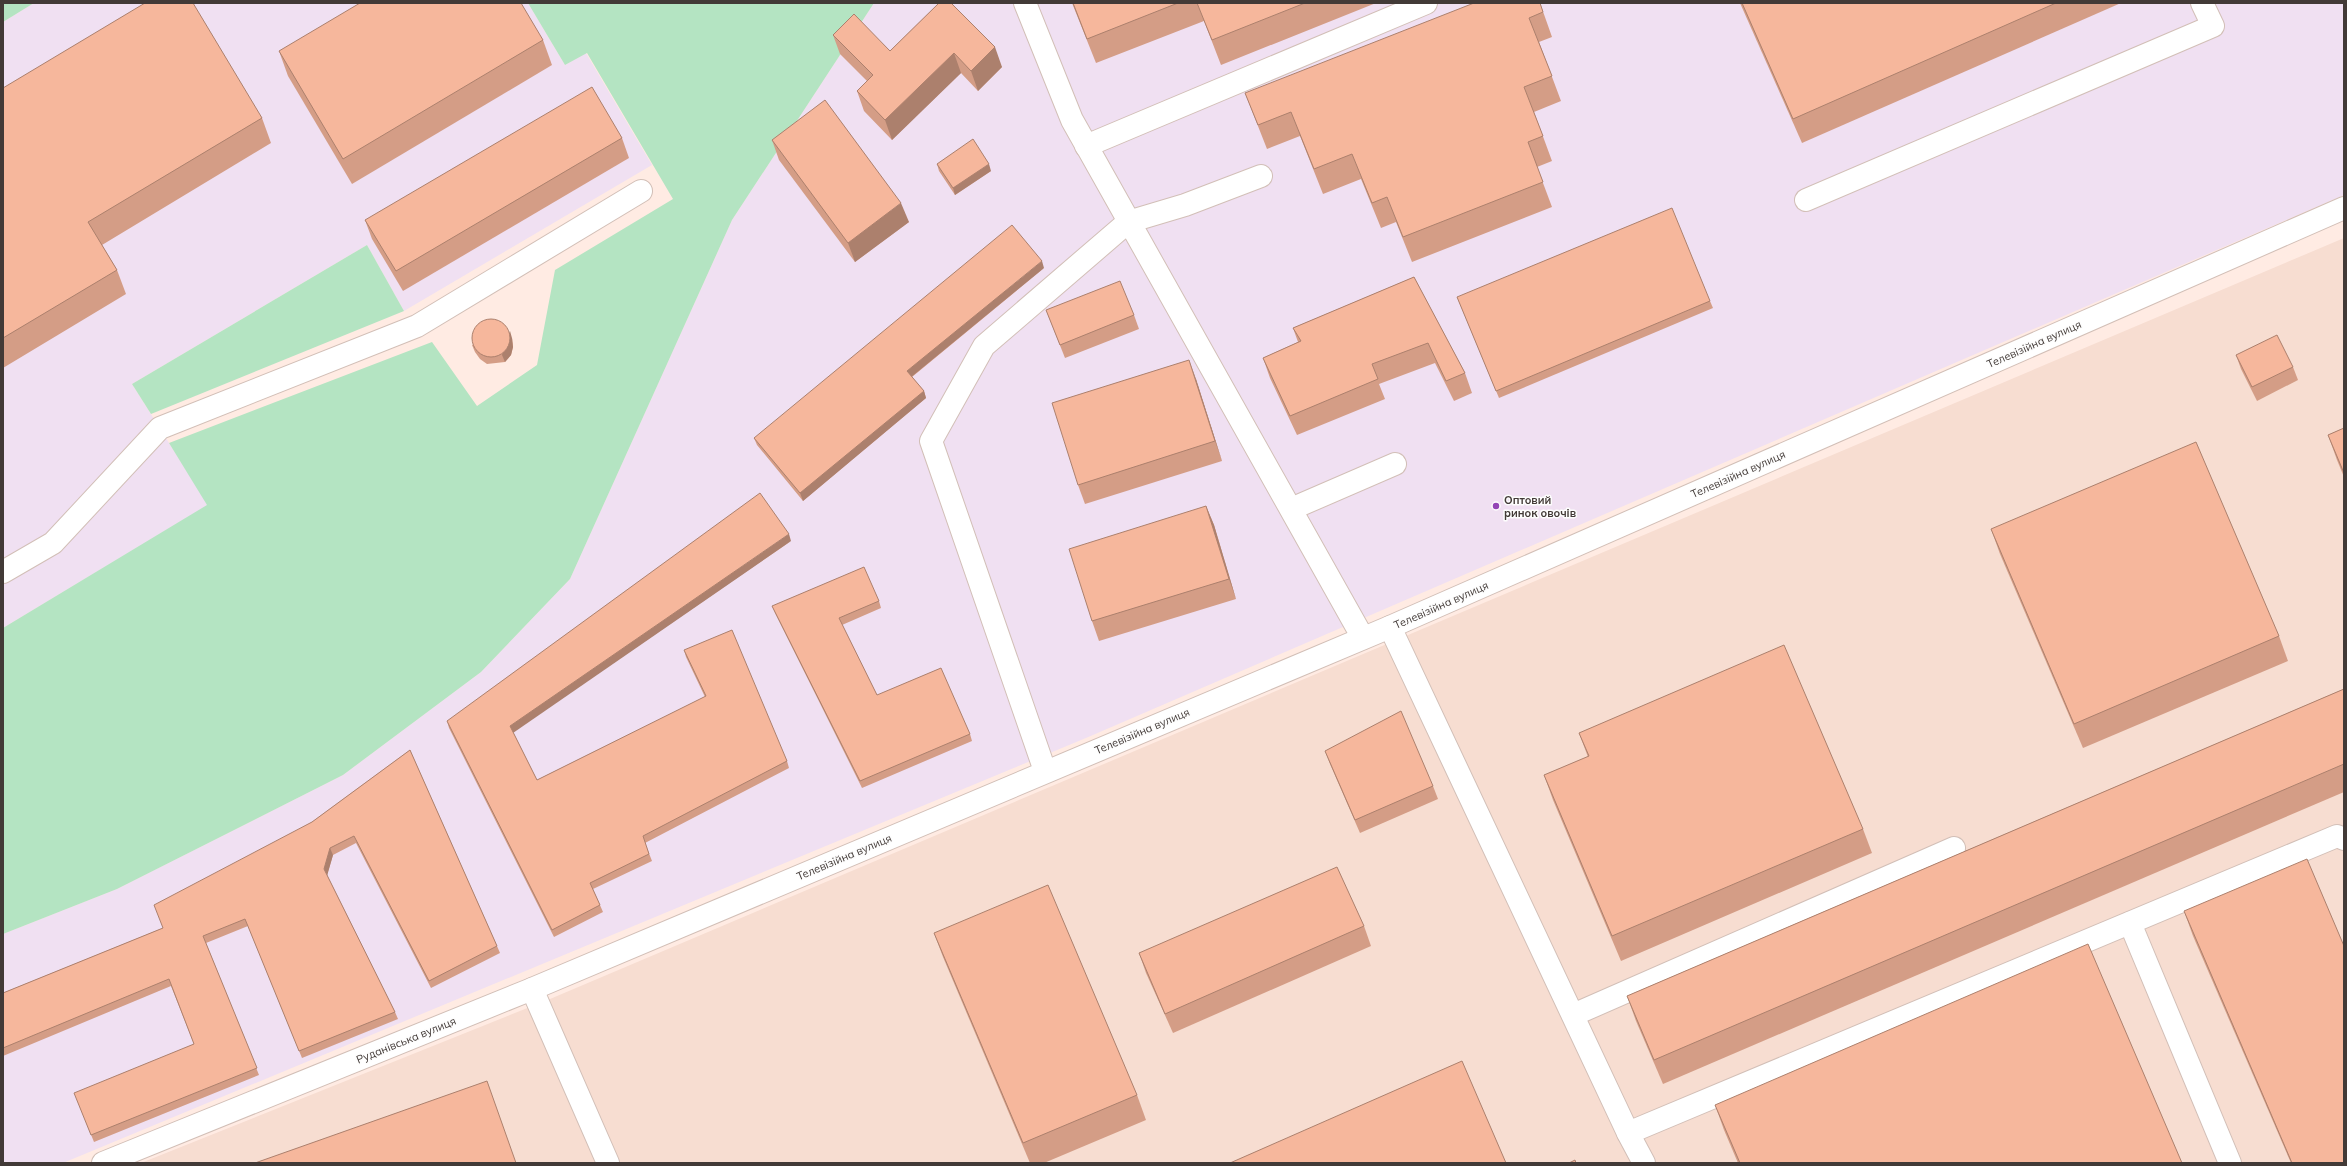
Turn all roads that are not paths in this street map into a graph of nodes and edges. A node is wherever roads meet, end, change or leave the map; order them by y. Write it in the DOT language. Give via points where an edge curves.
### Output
graph roads {
  1 [pos="1025,3"];
  2 [pos="1426,3"];
  3 [pos="2202,3"];
  4 [pos="1086,146"];
  5 [pos="1261,176"];
  6 [pos="641,191"];
  7 [pos="1806,200"];
  8 [pos="2344,208"];
  9 [pos="1128,222"];
  10 [pos="1395,464"];
  11 [pos="1291,509"];
  12 [pos="3,572"];
  13 [pos="1390,627"];
  14 [pos="1363,638"];
  15 [pos="1045,771"];
  16 [pos="2344,839"];
  17 [pos="1954,848"];
  18 [pos="2130,923"];
  19 [pos="532,989"];
  20 [pos="1573,1015"];
  21 [pos="1628,1133"];
  22 [pos="103,1163"];
  23 [pos="608,1163"];
  24 [pos="1644,1163"];
  25 [pos="2230,1163"];
  1 -- 4 [label="street" via="1072,120"];
  2 -- 4 [label="street"];
  3 -- 7 [label="street" via="2213,26"];
  4 -- 9 [label="street"];
  5 -- 9 [label="street" via="1185,205"];
  6 -- 12 [label="street" via="417,326 160,428 53,543"];
  8 -- 13 [label="street, Телевізійна вулиця"];
  9 -- 11 [label="street"];
  9 -- 15 [label="street" via="984,346 931,441"];
  10 -- 11 [label="street"];
  11 -- 14 [label="street"];
  13 -- 14 [label="street, Телевізійна вулиця"];
  13 -- 20 [label="street"];
  14 -- 15 [label="street, Телевізійна вулиця"];
  15 -- 19 [label="street, Телевізійна вулиця"];
  16 -- 18 [label="street" via="2337,836"];
  17 -- 20 [label="street"];
  18 -- 21 [label="street"];
  18 -- 25 [label="street"];
  19 -- 22 [label="street, Руданівська вулиця"];
  19 -- 23 [label="street"];
  20 -- 21 [label="street"];
  21 -- 24 [label="street"];
}
